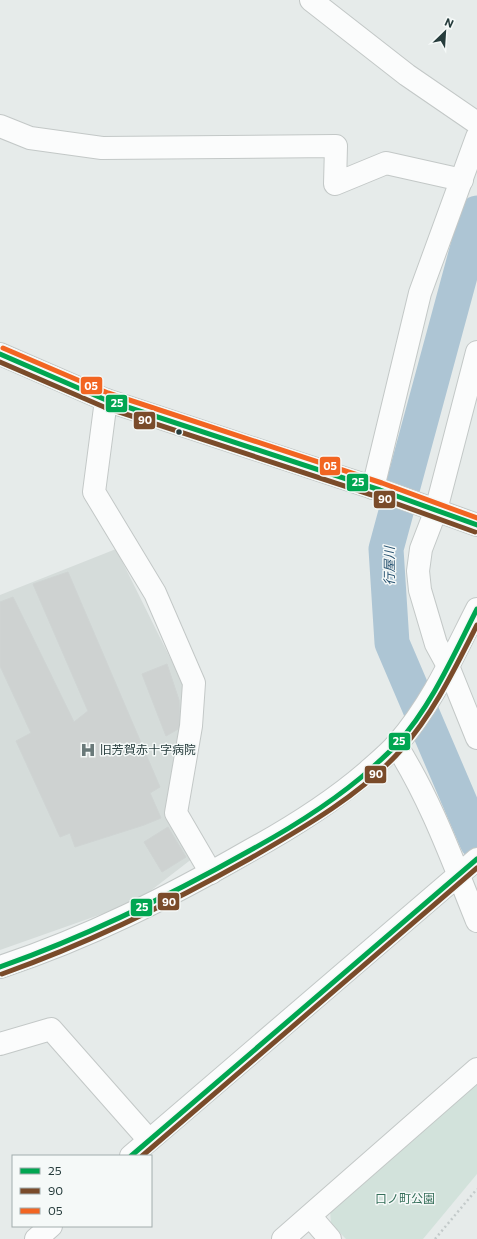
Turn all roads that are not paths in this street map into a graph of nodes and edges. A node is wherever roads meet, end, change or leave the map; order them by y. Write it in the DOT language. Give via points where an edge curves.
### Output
graph roads {
  1 [pos="311,0"];
  2 [pos="477,123"];
  3 [pos="0,126"];
  4 [pos="477,138"];
  5 [pos="462,180"];
  6 [pos="477,352"];
  7 [pos="0,354"];
  8 [pos="106,400"];
  9 [pos="377,489"];
  10 [pos="431,508"];
  11 [pos="477,525"];
  12 [pos="477,609"];
  13 [pos="448,666"];
  14 [pos="475,726"];
  15 [pos="402,738"];
  16 [pos="467,867"];
  17 [pos="211,873"];
  18 [pos="477,921"];
  19 [pos="0,967"];
  20 [pos="0,1044"];
  21 [pos="477,1069"];
  22 [pos="149,1140"];
  23 [pos="132,1155"];
  24 [pos="310,1216"];
  25 [pos="50,1227"];
  26 [pos="36,1239"];
  27 [pos="283,1239"];
  28 [pos="330,1239"];
  1 -- 2 [label="street" via="407,76"];
  3 -- 5 [label="street" via="30,138 102,148 336,146 335,184 386,163"];
  4 -- 5 [label="street"];
  5 -- 9 [label="street" via="420,293"];
  6 -- 10 [label="street"];
  7 -- 8 [label="street"];
  8 -- 9 [label="street"];
  8 -- 17 [label="street" via="94,492 155,593 194,682 191,726 176,813"];
  9 -- 10 [label="street"];
  10 -- 11 [label="street"];
  10 -- 13 [label="street" via="418,571 420,590 436,644"];
  12 -- 13 [label="street"];
  13 -- 14 [label="street"];
  13 -- 15 [label="street" via="438,686"];
  15 -- 16 [label="street" via="408,764 429,806"];
  15 -- 17 [label="street" via="352,785 314,813"];
  16 -- 18 [label="street"];
  16 -- 22 [label="street"];
  17 -- 19 [label="street" via="138,912 82,937"];
  20 -- 22 [label="street" via="51,1029"];
  21 -- 24 [label="street"];
  22 -- 23 [label="street"];
  24 -- 27 [label="street"];
  24 -- 28 [label="street"];
  25 -- 26 [label="street"];
}
